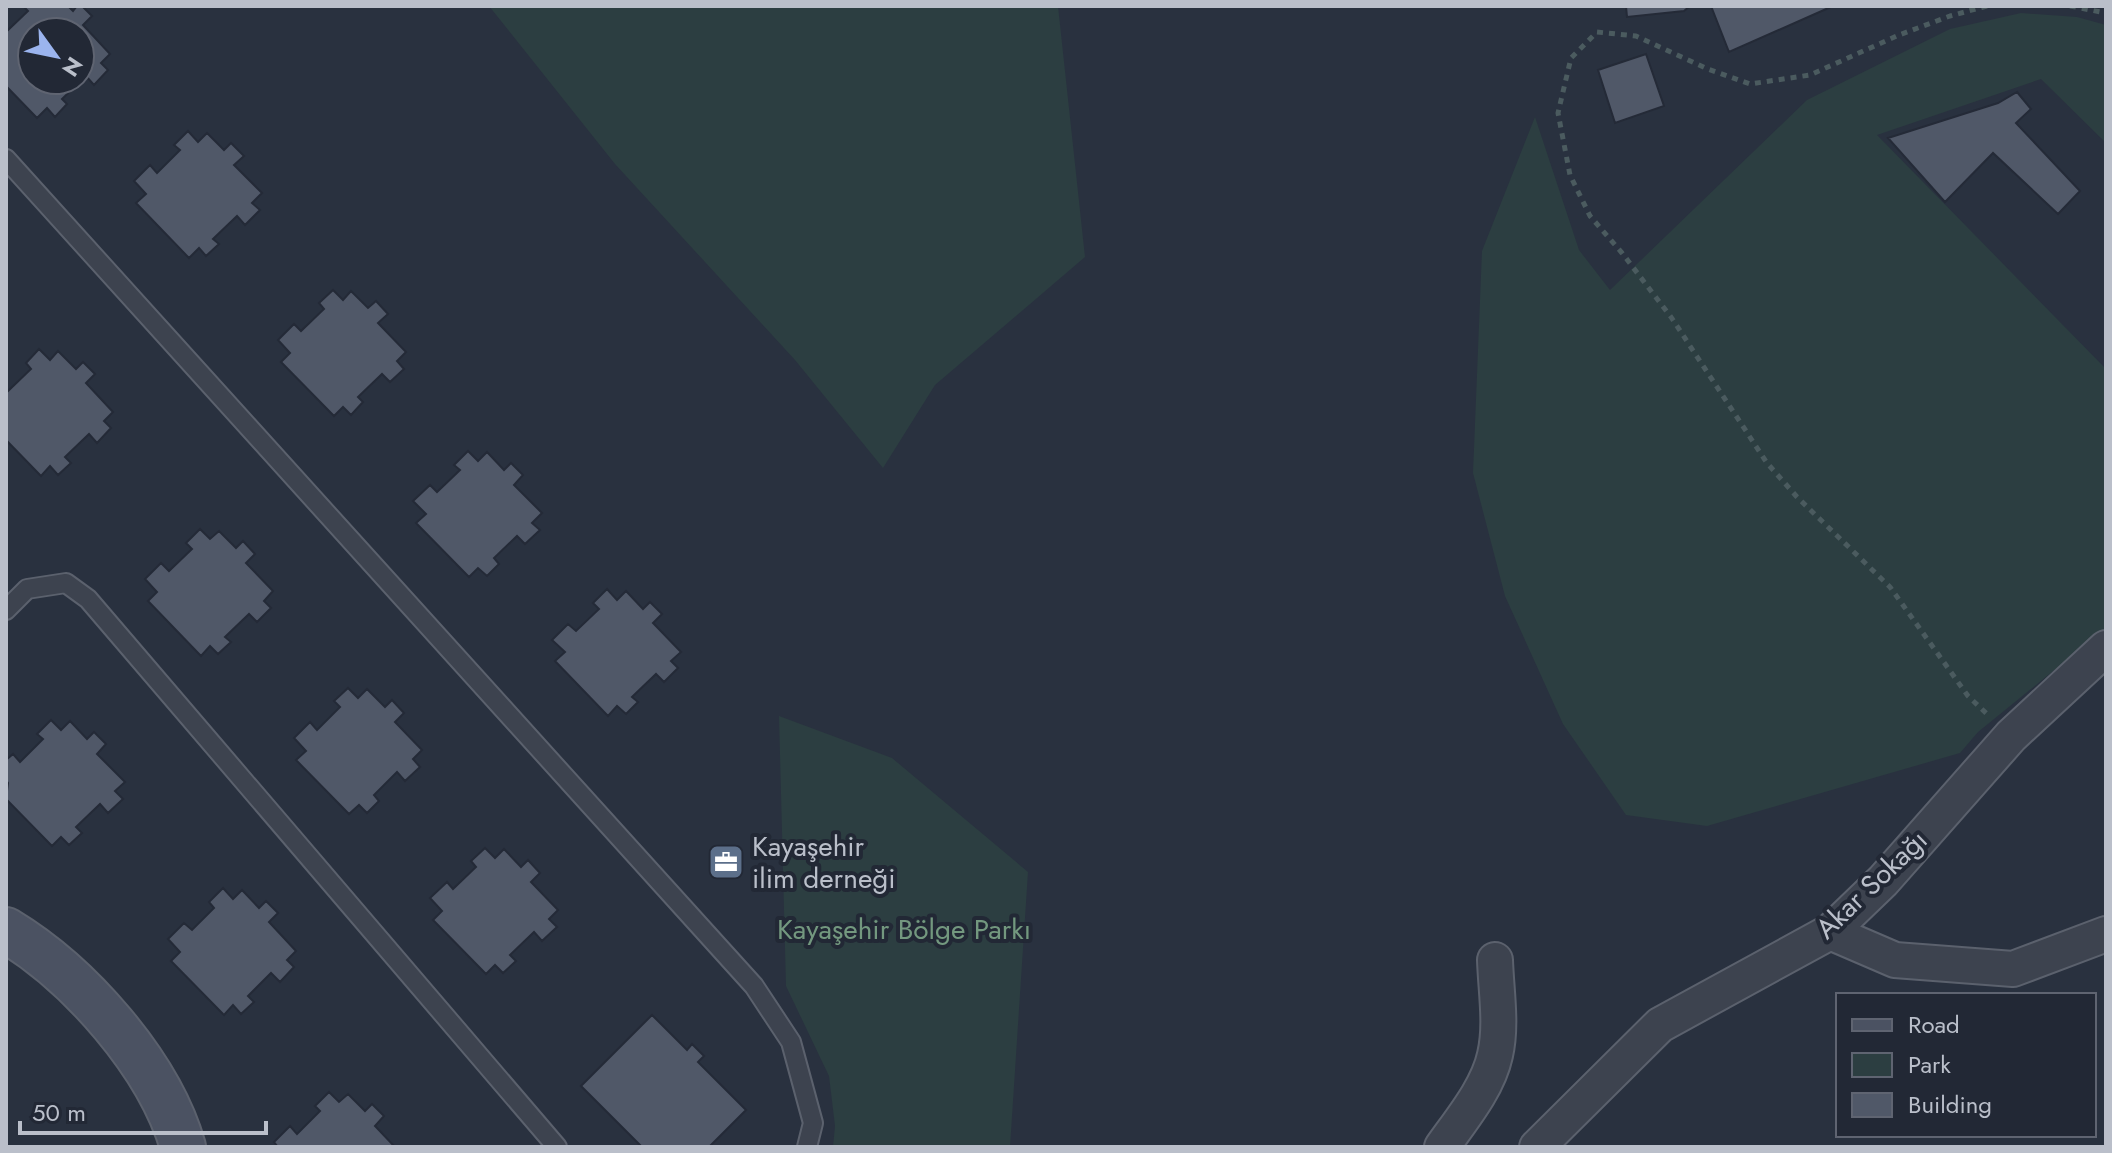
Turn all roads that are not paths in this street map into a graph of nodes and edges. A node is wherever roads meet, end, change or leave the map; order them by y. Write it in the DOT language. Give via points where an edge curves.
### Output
graph roads {
  1 [pos="6,159"];
  2 [pos="6,610"];
  3 [pos="2106,648"];
  4 [pos="6,930"];
  5 [pos="1830,932"];
  6 [pos="2106,934"];
  7 [pos="1495,960"];
  8 [pos="183,1147"];
  9 [pos="557,1147"];
  10 [pos="807,1147"];
  11 [pos="1442,1147"];
  12 [pos="1537,1147"];
  1 -- 10 [label="lane" via="754,986 791,1042 813,1123"];
  2 -- 9 [label="lane" via="27,589 66,583 88,599"];
  3 -- 5 [label="street, Akar Sokağı" via="2011,736 1883,881"];
  4 -- 8 [label="street" via="64,972 116,1027 151,1077"];
  5 -- 6 [label="street" via="1895,960 2013,969"];
  5 -- 12 [label="street, Akar Sokağı" via="1660,1025"];
  7 -- 11 [label="street" via="1495,1056"];
}
